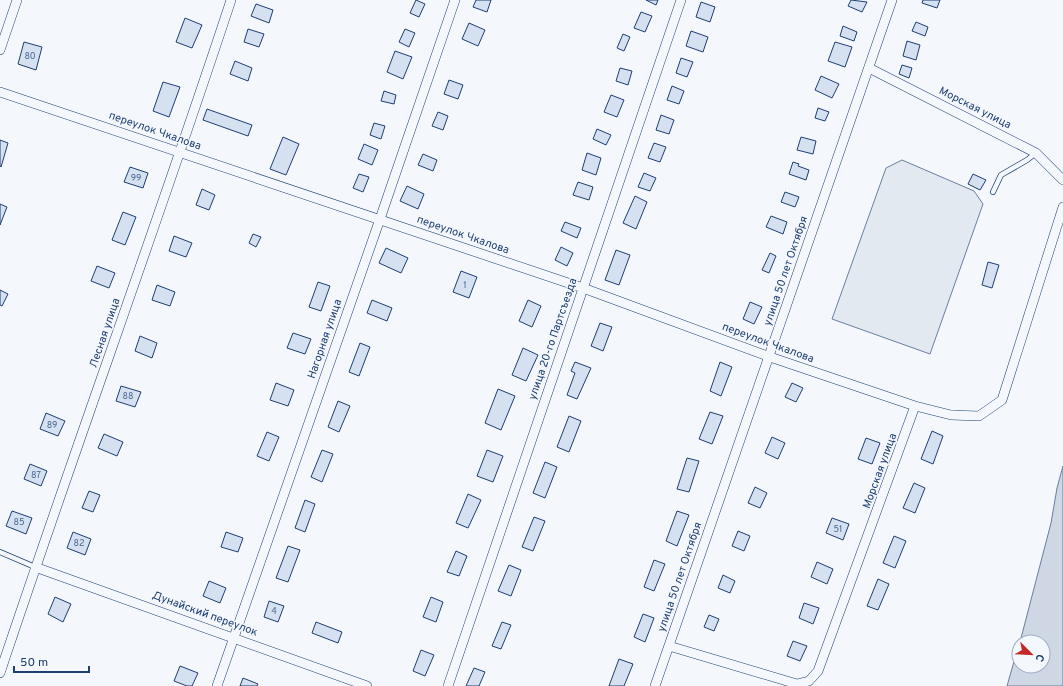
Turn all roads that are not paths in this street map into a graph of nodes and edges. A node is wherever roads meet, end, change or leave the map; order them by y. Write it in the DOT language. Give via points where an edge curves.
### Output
graph roads {
  1 [pos="17,0"];
  2 [pos="231,0"];
  3 [pos="455,0"];
  4 [pos="680,0"];
  5 [pos="892,0"];
  6 [pos="0,50"];
  7 [pos="869,68"];
  8 [pos="0,92"];
  9 [pos="181,153"];
  10 [pos="1036,153"];
  11 [pos="1063,180"];
  12 [pos="993,192"];
  13 [pos="1063,207"];
  14 [pos="380,220"];
  15 [pos="583,288"];
  16 [pos="770,357"];
  17 [pos="915,406"];
  18 [pos="0,552"];
  19 [pos="35,567"];
  20 [pos="233,636"];
  21 [pos="669,646"];
  22 [pos="0,673"];
  23 [pos="216,686"];
  24 [pos="367,686"];
  25 [pos="448,686"];
  26 [pos="655,686"];
  1 -- 6 [label="street"];
  2 -- 9 [label="street, Лесная улица"];
  3 -- 14 [label="street, Нагорная улица"];
  4 -- 15 [label="street, улица 20-го Партсъезда"];
  5 -- 7 [label="street, улица 50 лет Октября"];
  7 -- 10 [label="street, Морская улица"];
  7 -- 16 [label="street, улица 50 лет Октября"];
  8 -- 9 [label="street, переулок Чкалова"];
  9 -- 14 [label="street, переулок Чкалова"];
  9 -- 19 [label="street, Лесная улица"];
  10 -- 11 [label="street, Морская улица"];
  10 -- 12 [label="lane" via="1001,175"];
  13 -- 17 [label="street" via="1002,400 979,416 951,415"];
  14 -- 15 [label="street, переулок Чкалова"];
  14 -- 20 [label="street, Нагорная улица"];
  15 -- 16 [label="street, переулок Чкалова"];
  15 -- 25 [label="street, улица 20-го Партсъезда"];
  16 -- 17 [label="street, переулок Чкалова"];
  16 -- 21 [label="street, улица 50 лет Октября"];
  17 -- 21 [label="street, Морская улица" via="818,671 809,681 797,684"];
  18 -- 19 [label="lane"];
  19 -- 20 [label="street, Дунайский переулок"];
  19 -- 22 [label="street, Лесная улица"];
  20 -- 23 [label="street, Нагорная улица"];
  20 -- 24 [label="street, Дунайский переулок"];
  21 -- 26 [label="street, улица 50 лет Октября"];
}
